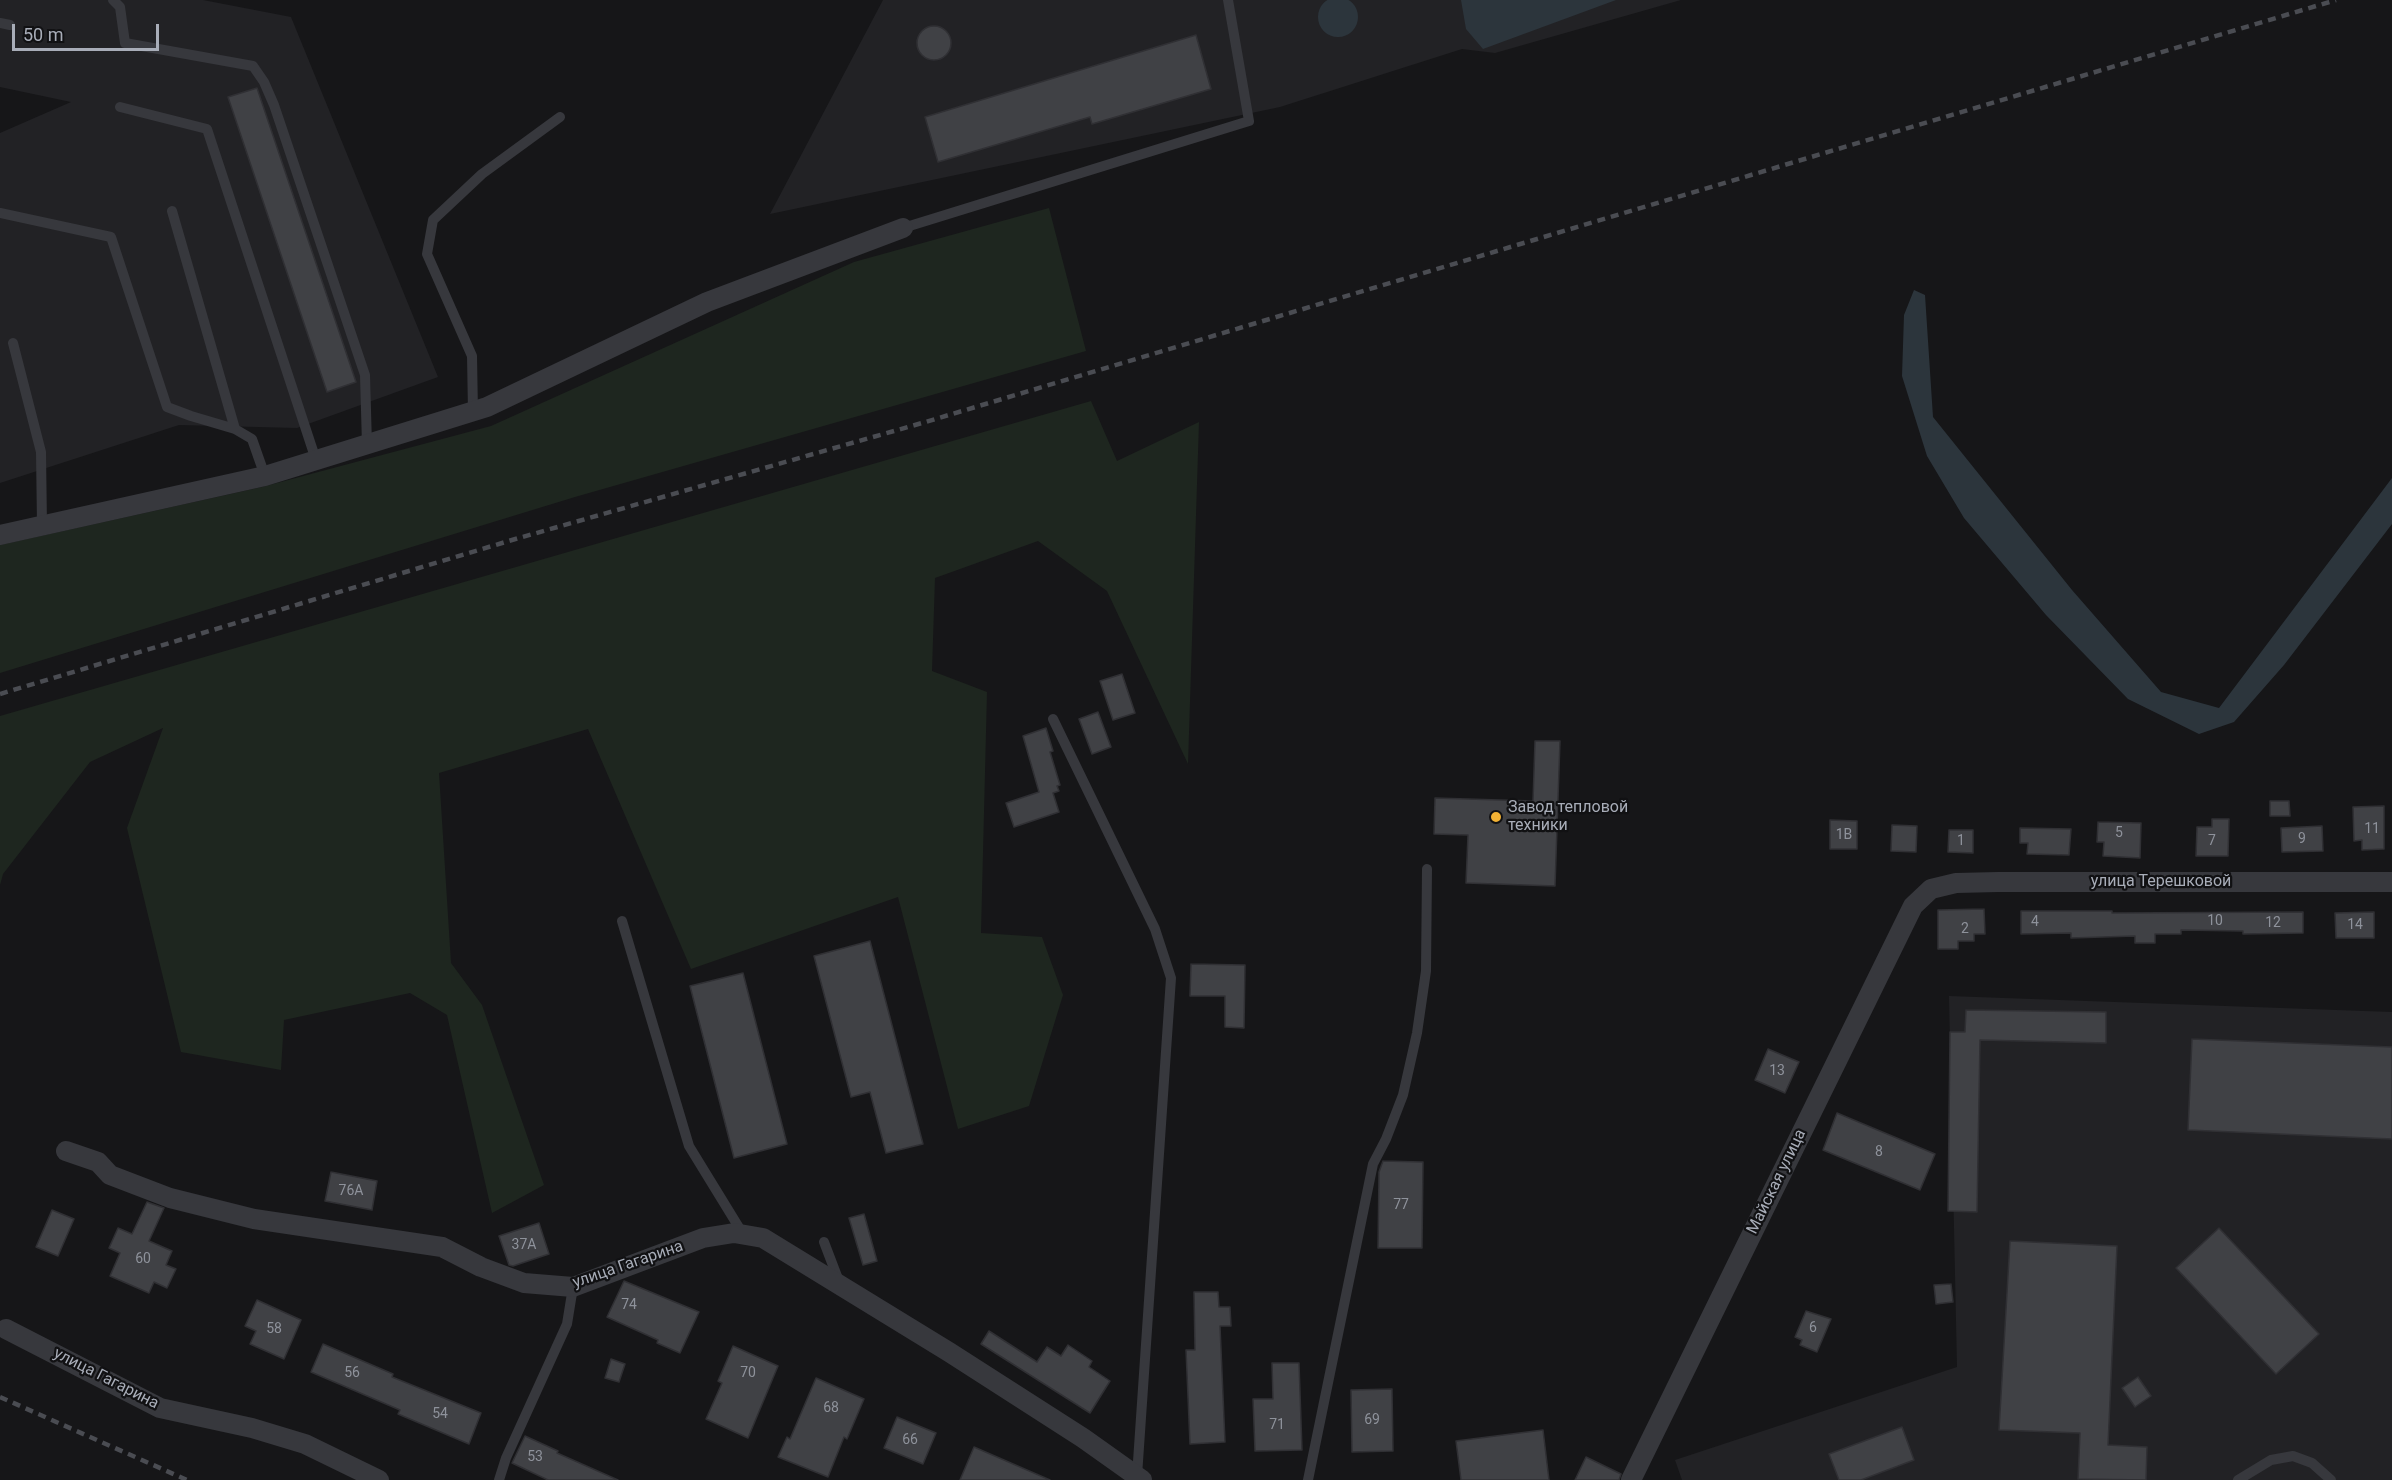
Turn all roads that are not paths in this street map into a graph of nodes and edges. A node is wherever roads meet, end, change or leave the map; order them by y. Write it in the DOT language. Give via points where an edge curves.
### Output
graph roads {
  1 [pos="113,0"];
  2 [pos="1228,0"];
  3 [pos="120,106"];
  4 [pos="560,117"];
  5 [pos="171,211"];
  6 [pos="0,213"];
  7 [pos="903,228"];
  8 [pos="13,343"];
  9 [pos="472,412"];
  10 [pos="235,429"];
  11 [pos="367,445"];
  12 [pos="316,460"];
  13 [pos="265,476"];
  14 [pos="42,525"];
  15 [pos="0,535"];
  16 [pos="1053,719"];
  17 [pos="1427,868"];
  18 [pos="2392,882"];
  19 [pos="1931,889"];
  20 [pos="622,921"];
  21 [pos="66,1151"];
  22 [pos="743,1234"];
  23 [pos="824,1242"];
  24 [pos="840,1286"];
  25 [pos="573,1287"];
  26 [pos="6,1329"];
  27 [pos="1139,1478"];
  28 [pos="379,1480"];
  29 [pos="499,1480"];
  30 [pos="1308,1480"];
  31 [pos="1631,1480"];
  32 [pos="2238,1480"];
  33 [pos="2331,1480"];
  1 -- 11 [label="lane" via="120,7 125,43 253,66 264,82 365,375"];
  2 -- 7 [label="lane" via="1249,121"];
  3 -- 12 [label="lane" via="207,129"];
  4 -- 9 [label="lane" via="482,174 433,220 427,254 472,356"];
  5 -- 10 [label="lane"];
  6 -- 10 [label="lane" via="111,237 167,407"];
  7 -- 9 [label="street" via="707,302"];
  8 -- 14 [label="lane" via="41,452"];
  9 -- 11 [label="street"];
  10 -- 13 [label="lane" via="252,439"];
  11 -- 12 [label="street"];
  12 -- 13 [label="street"];
  13 -- 14 [label="street"];
  14 -- 15 [label="street"];
  16 -- 27 [label="lane" via="1155,928 1172,978"];
  17 -- 30 [label="lane" via="1426,971 1417,1033 1402,1095 1373,1164"];
  18 -- 19 [label="street, улица Терешковой" via="1998,882"];
  19 -- 31 [label="street, Майская улица" via="1913,906"];
  20 -- 22 [label="lane" via="689,1146"];
  21 -- 25 [label="street, улица Гагарина" via="98,1162 110,1174 171,1198 254,1219 441,1247 524,1283"];
  22 -- 24 [label="street, улица Гагарина" via="763,1238"];
  22 -- 25 [label="street, улица Гагарина" via="703,1238"];
  23 -- 24 [label="lane"];
  24 -- 27 [label="street, улица Гагарина" via="949,1352"];
  25 -- 29 [label="lane" via="567,1324"];
  26 -- 28 [label="street, улица Гагарина" via="160,1408 304,1444"];
  32 -- 33 [label="lane" via="2271,1460 2293,1456 2312,1463"];
}
